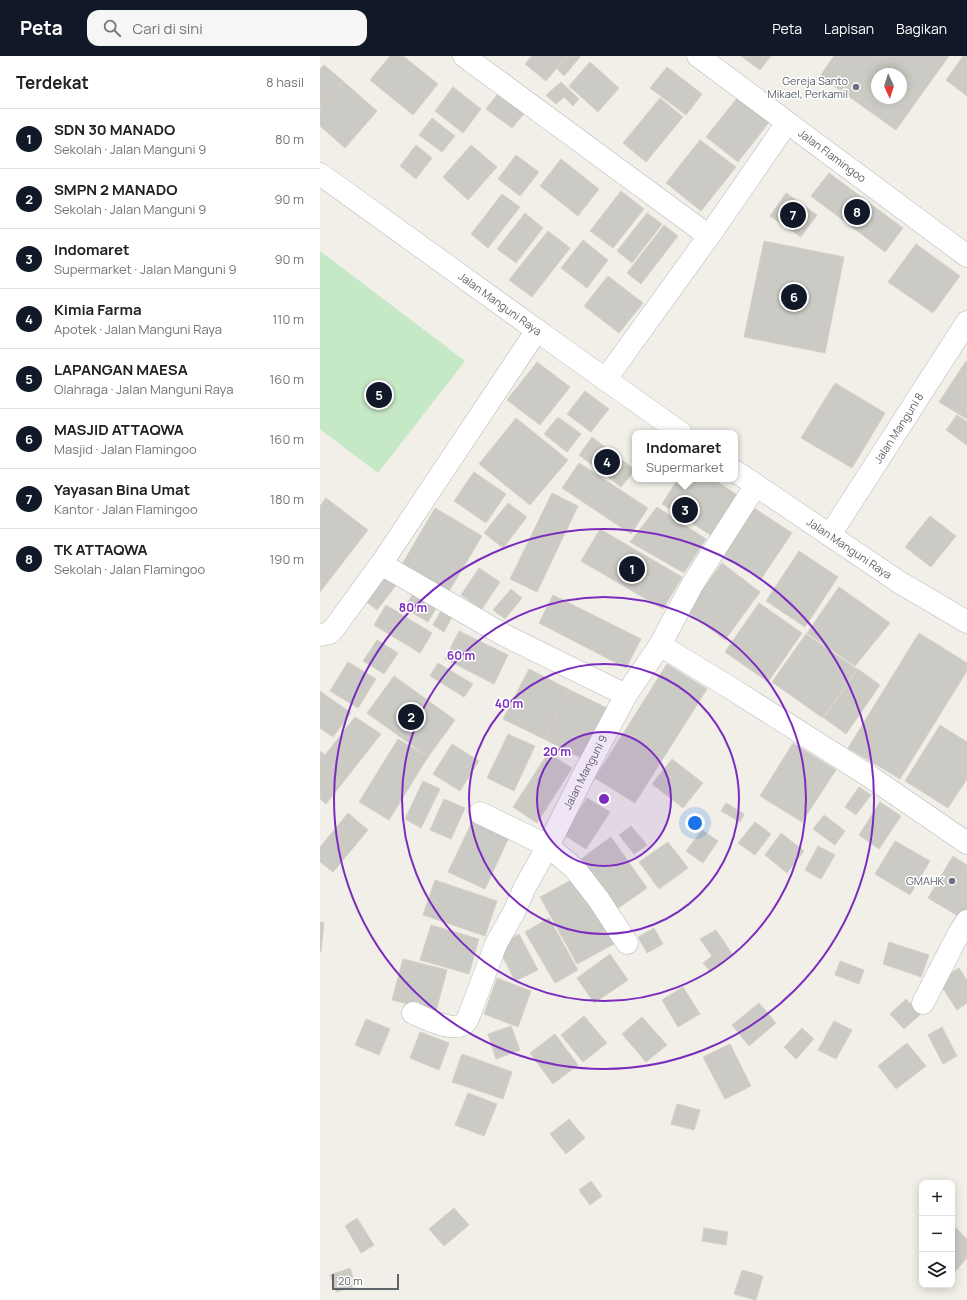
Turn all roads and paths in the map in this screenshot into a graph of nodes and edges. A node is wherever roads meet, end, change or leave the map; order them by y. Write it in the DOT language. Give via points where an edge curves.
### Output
graph roads {
  1 [pos="464,56"];
  2 [pos="698,56"];
  3 [pos="787,123"];
  4 [pos="320,174"];
  5 [pos="709,236"];
  6 [pos="967,256"];
  7 [pos="967,322"];
  8 [pos="537,330"];
  9 [pos="605,380"];
  10 [pos="677,430"];
  11 [pos="738,473"];
  12 [pos="756,485"];
  13 [pos="830,534"];
  14 [pos="381,564"];
  15 [pos="967,622"];
  16 [pos="320,635"];
  17 [pos="660,645"];
  18 [pos="626,695"];
  19 [pos="480,813"];
  20 [pos="967,843"];
  21 [pos="548,846"];
  22 [pos="967,922"];
  23 [pos="628,943"];
  24 [pos="923,1003"];
  25 [pos="412,1013"];
  1 -- 5 [label="street"];
  2 -- 3 [label="street, Jalan Flamingoo"];
  3 -- 5 [label="street"];
  3 -- 6 [label="street, Jalan Flamingoo"];
  4 -- 8 [label="street, Jalan Manguni Raya"];
  5 -- 9 [label="street"];
  7 -- 13 [label="street, Jalan Manguni 8"];
  8 -- 9 [label="street, Jalan Manguni Raya"];
  8 -- 14 [label="street"];
  9 -- 10 [label="street, Jalan Manguni Raya"];
  11 -- 12 [label="street, Jalan Manguni Raya"];
  12 -- 13 [label="street, Jalan Manguni Raya"];
  12 -- 17 [label="street, Jalan Manguni 9" via="692,585"];
  13 -- 15 [label="street, Jalan Manguni Raya" via="900,582"];
  14 -- 16 [label="street" via="330,633"];
  14 -- 18 [label="street" via="504,635"];
  17 -- 18 [label="street, Jalan Manguni 9"];
  17 -- 20 [label="street" via="869,776"];
  18 -- 21 [label="street, Jalan Manguni 9"];
  19 -- 21 [label="street"];
  21 -- 23 [label="street" via="574,869"];
  21 -- 25 [label="street, Jalan Manguni 9" via="496,944 465,1023 444,1026"];
  22 -- 24 [label="street"];
}
